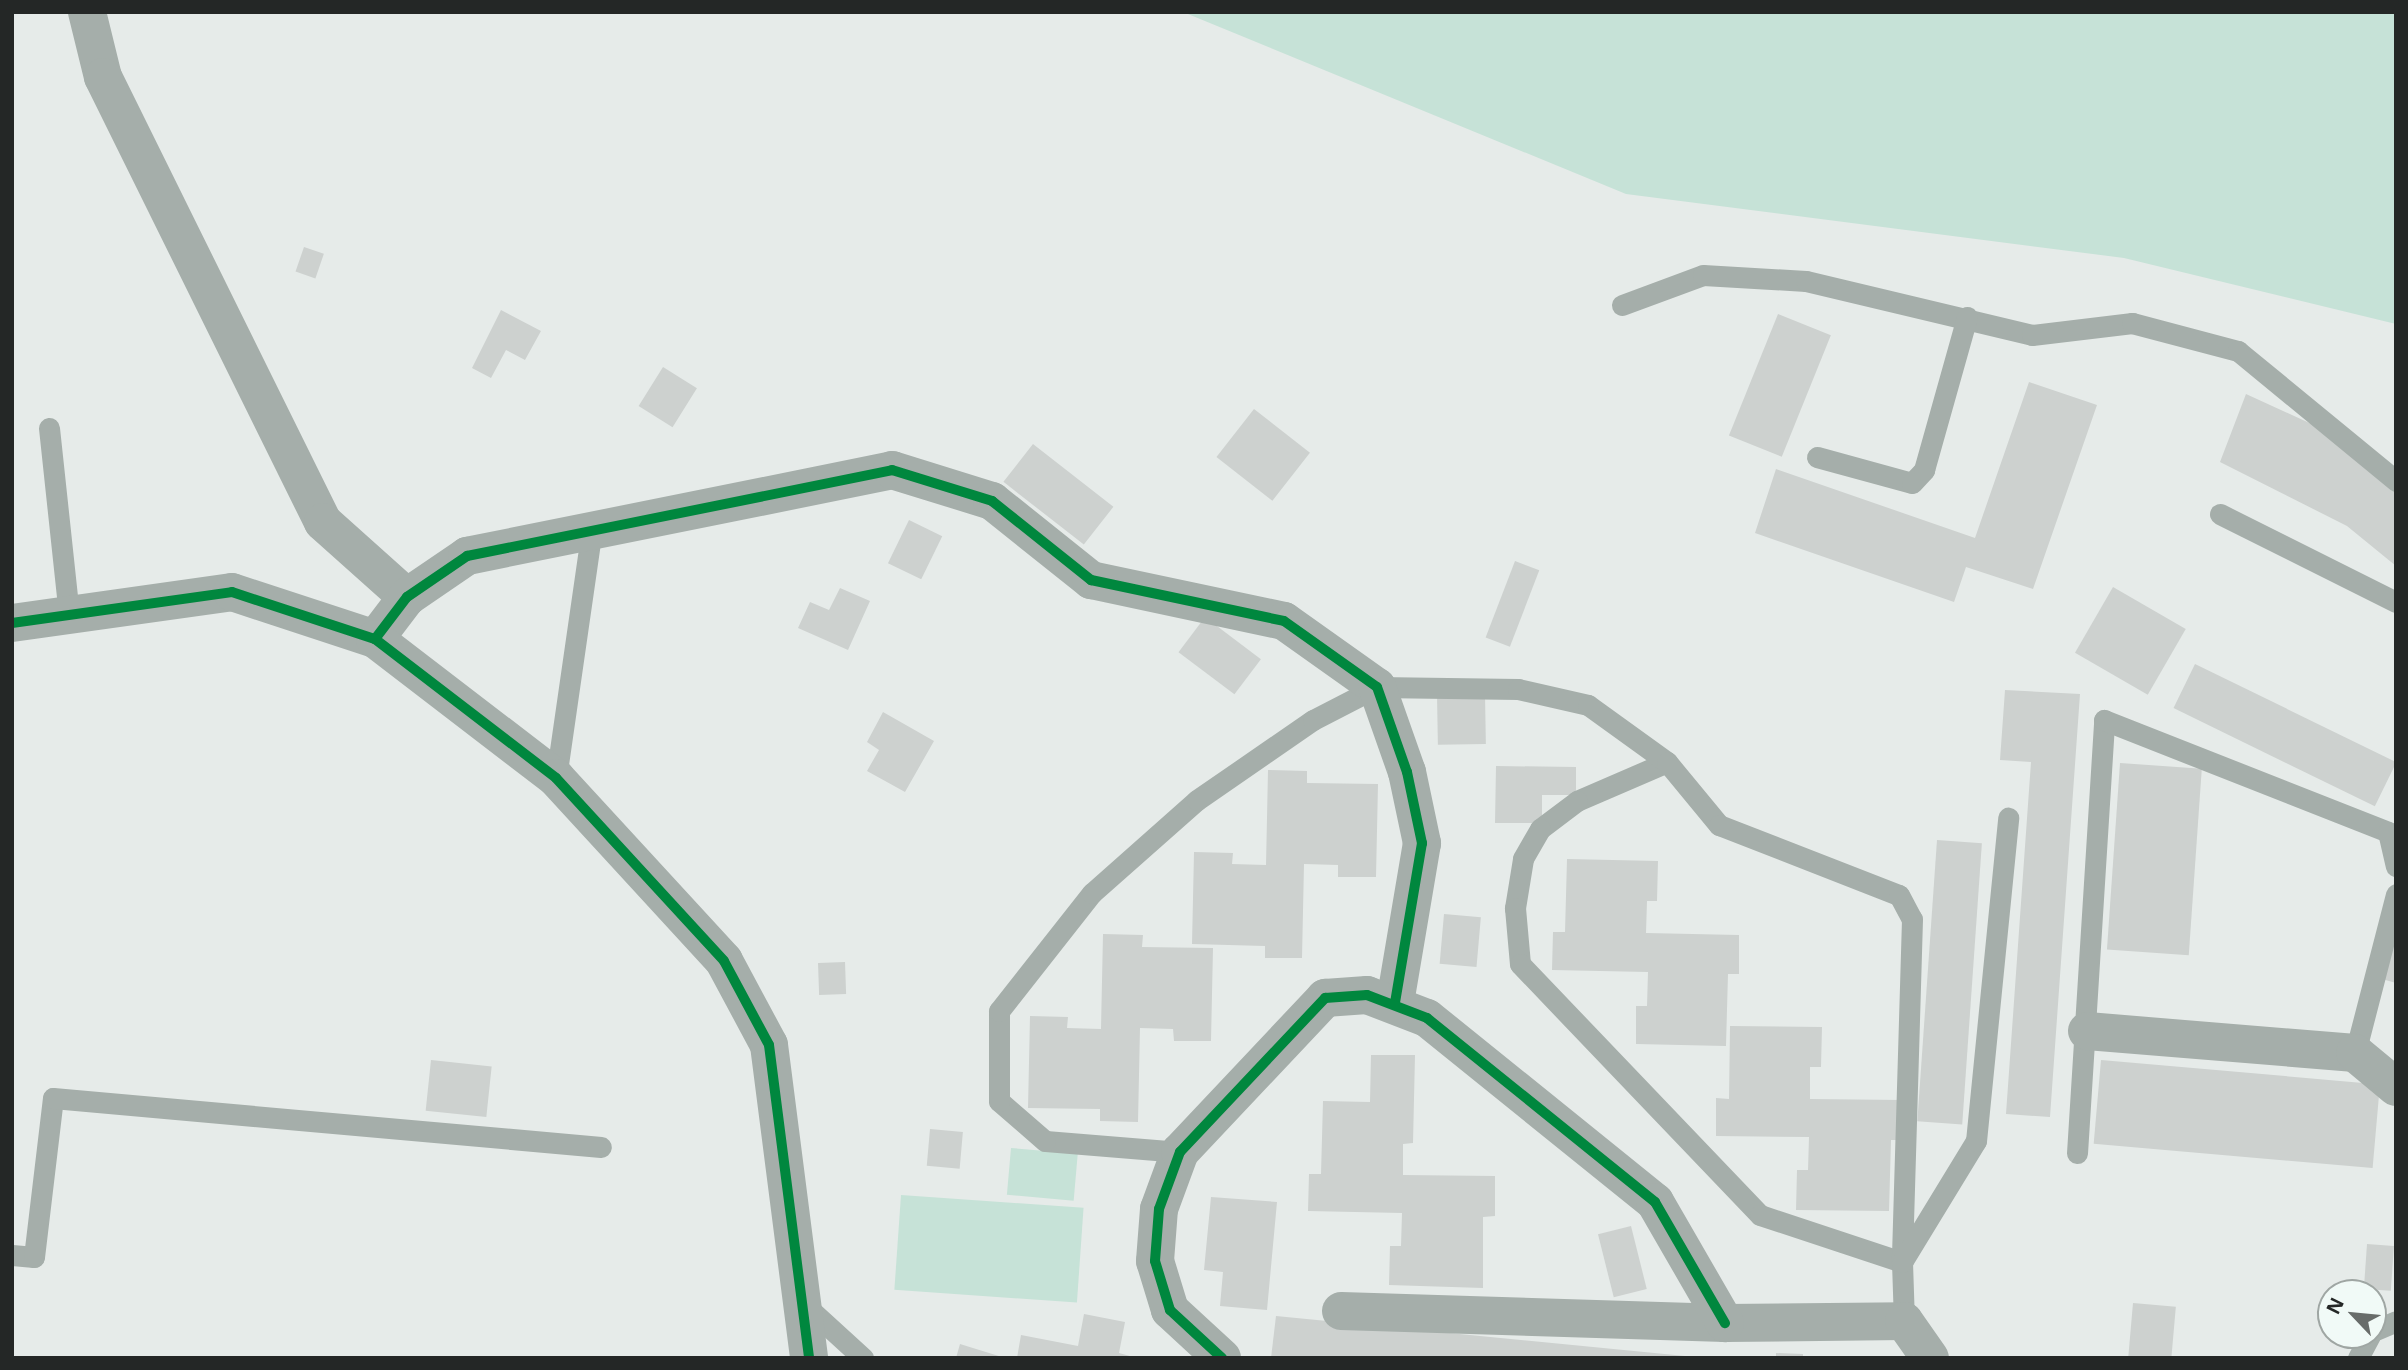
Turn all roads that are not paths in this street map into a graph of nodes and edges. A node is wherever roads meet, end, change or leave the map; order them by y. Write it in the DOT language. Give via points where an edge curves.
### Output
graph roads {
  1 [pos="87,12"];
  2 [pos="1622,305"];
  3 [pos="1967,317"];
  4 [pos="49,428"];
  5 [pos="1817,457"];
  6 [pos="2396,481"];
  7 [pos="2220,514"];
  8 [pos="592,534"];
  9 [pos="407,597"];
  10 [pos="2396,602"];
  11 [pos="69,615"];
  12 [pos="12,623"];
  13 [pos="375,639"];
  14 [pos="1377,687"];
  15 [pos="1667,762"];
  16 [pos="556,778"];
  17 [pos="2008,818"];
  18 [pos="2396,866"];
  19 [pos="2396,894"];
  20 [pos="1395,1003"];
  21 [pos="2087,1031"];
  22 [pos="2355,1053"];
  23 [pos="2396,1087"];
  24 [pos="601,1147"];
  25 [pos="1180,1152"];
  26 [pos="2077,1153"];
  27 [pos="12,1255"];
  28 [pos="1902,1262"];
  29 [pos="802,1302"];
  30 [pos="1341,1311"];
  31 [pos="1904,1321"];
  32 [pos="1726,1323"];
  33 [pos="809,1358"];
  34 [pos="863,1358"];
  35 [pos="1222,1358"];
  36 [pos="1930,1358"];
  1 -- 9 [label="street" via="103,77 323,522"];
  2 -- 3 [label="lane" via="1703,275 1806,281"];
  3 -- 5 [label="lane" via="1924,470 1912,483"];
  3 -- 6 [label="lane" via="2032,335 2132,323 2238,351"];
  4 -- 11 [label="lane"];
  7 -- 10 [label="lane"];
  8 -- 9 [label="street" via="467,555"];
  8 -- 14 [label="street" via="892,470 992,501 1091,580 1284,621"];
  8 -- 16 [label="lane"];
  9 -- 13 [label="street"];
  11 -- 12 [label="street"];
  11 -- 13 [label="street" via="232,592"];
  13 -- 16 [label="street"];
  14 -- 15 [label="lane" via="1518,689 1588,705"];
  14 -- 20 [label="street" via="1422,844"];
  14 -- 25 [label="lane" via="1313,720 1197,800 1092,892 999,1011 999,1101 1045,1141"];
  15 -- 28 [label="lane" via="1720,825 1880,884 1899,895 1912,919"];
  15 -- 28 [label="lane" via="1577,801 1540,829 1523,859 1515,908 1520,964 1759,1215"];
  16 -- 29 [label="street" via="724,961 769,1045"];
  17 -- 28 [label="lane" via="1976,1141"];
  18 -- 21 [label="lane" via="2388,832 2104,720"];
  19 -- 22 [label="lane"];
  20 -- 25 [label="street" via="1367,995 1325,998"];
  20 -- 32 [label="street" via="1427,1018 1655,1202"];
  21 -- 22 [label="street"];
  21 -- 26 [label="lane"];
  22 -- 23 [label="street"];
  24 -- 27 [label="lane" via="52,1098 34,1258"];
  25 -- 35 [label="street" via="1159,1209 1155,1261 1170,1310"];
  28 -- 31 [label="lane"];
  29 -- 33 [label="street"];
  29 -- 34 [label="lane"];
  30 -- 32 [label="street"];
  31 -- 32 [label="street"];
  31 -- 36 [label="street"];
}
